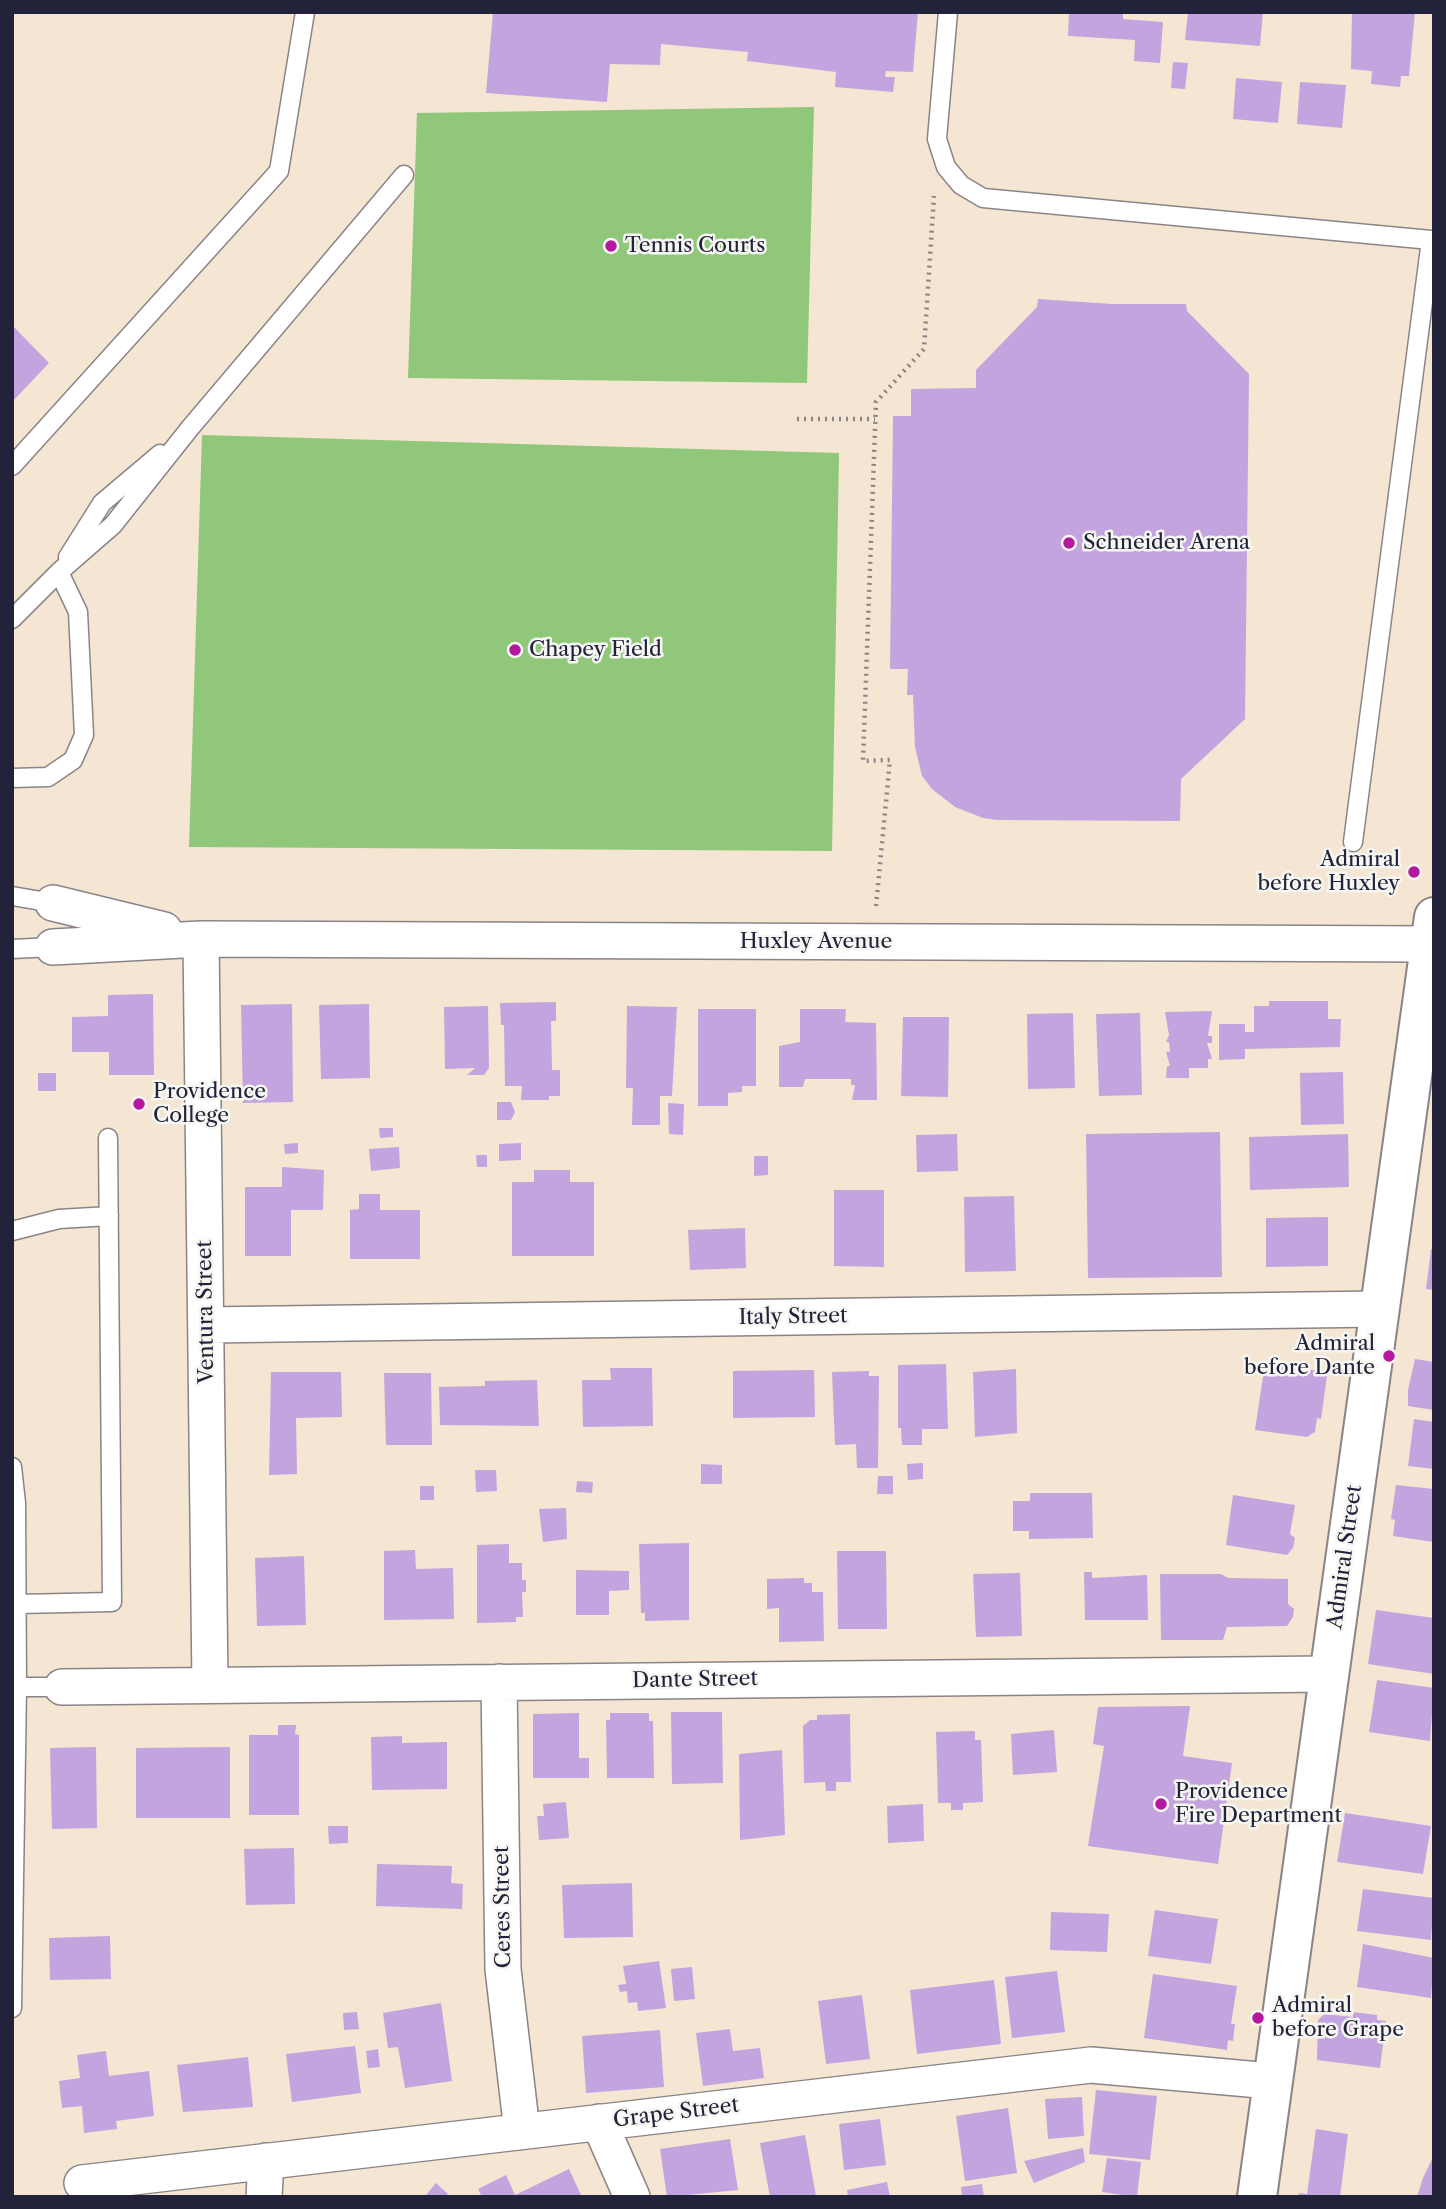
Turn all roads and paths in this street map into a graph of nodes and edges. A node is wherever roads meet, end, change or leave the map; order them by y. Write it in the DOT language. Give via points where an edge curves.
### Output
graph roads {
  1 [pos="305,12"];
  2 [pos="948,12"];
  3 [pos="937,139"];
  4 [pos="404,175"];
  5 [pos="1432,240"];
  6 [pos="797,419"];
  7 [pos="875,419"];
  8 [pos="12,466"];
  9 [pos="59,572"];
  10 [pos="12,619"];
  11 [pos="12,778"];
  12 [pos="1353,842"];
  13 [pos="12,896"];
  14 [pos="54,903"];
  15 [pos="1432,931"];
  16 [pos="201,939"];
  17 [pos="873,942"];
  18 [pos="53,947"];
  19 [pos="12,949"];
  20 [pos="108,1138"];
  21 [pos="109,1216"];
  22 [pos="12,1231"];
  23 [pos="1379,1309"];
  24 [pos="206,1325"];
  25 [pos="12,1467"];
  26 [pos="18,1604"];
  27 [pos="1328,1674"];
  28 [pos="499,1682"];
  29 [pos="211,1685"];
  30 [pos="15,1687"];
  31 [pos="62,1687"];
  32 [pos="12,2008"];
  33 [pos="1271,2081"];
  34 [pos="599,2122"];
  35 [pos="522,2131"];
  36 [pos="266,2161"];
  37 [pos="82,2182"];
  38 [pos="264,2197"];
  39 [pos="632,2197"];
  40 [pos="1257,2197"];
  1 -- 8 [label="lane" via="279,171"];
  2 -- 3 [label="lane"];
  3 -- 5 [label="lane" via="946,167 961,186 984,198"];
  3 -- 7 [label="path" via="924,349 876,401"];
  4 -- 9 [label="lane" via="113,525"];
  5 -- 12 [label="lane"];
  6 -- 7 [label="path"];
  7 -- 17 [label="path" via="863,761 890,761"];
  9 -- 10 [label="lane"];
  9 -- 11 [label="lane" via="78,612 83,735 73,760 48,777"];
  13 -- 14 [label="lane"];
  14 -- 16 [label="street, Huxley Avenue"];
  15 -- 17 [label="street, Huxley Avenue"];
  15 -- 23 [label="main road, Admiral Street"];
  16 -- 17 [label="street, Huxley Avenue"];
  16 -- 18 [label="street, Huxley Avenue"];
  16 -- 24 [label="street, Ventura Street"];
  18 -- 19 [label="lane"];
  20 -- 21 [label="lane"];
  21 -- 22 [label="lane" via="59,1219"];
  21 -- 26 [label="lane" via="112,1602"];
  23 -- 24 [label="street, Italy Street"];
  23 -- 27 [label="main road, Admiral Street"];
  24 -- 29 [label="street, Ventura Street"];
  25 -- 26 [label="lane"];
  26 -- 30 [label="lane"];
  27 -- 28 [label="street, Dante Street"];
  27 -- 33 [label="main road, Admiral Street"];
  28 -- 29 [label="street, Dante Street"];
  28 -- 35 [label="street, Ceres Street" via="503,1969"];
  29 -- 31 [label="street, Dante Street"];
  30 -- 31 [label="lane"];
  30 -- 32 [label="lane"];
  33 -- 34 [label="street, Grape Street" via="1091,2065"];
  33 -- 40 [label="main road, Admiral Street"];
  34 -- 35 [label="street, Grape Street"];
  34 -- 39 [label="street"];
  35 -- 36 [label="street, Grape Street"];
  36 -- 37 [label="street, Grape Street"];
  36 -- 38 [label="street"];
}
